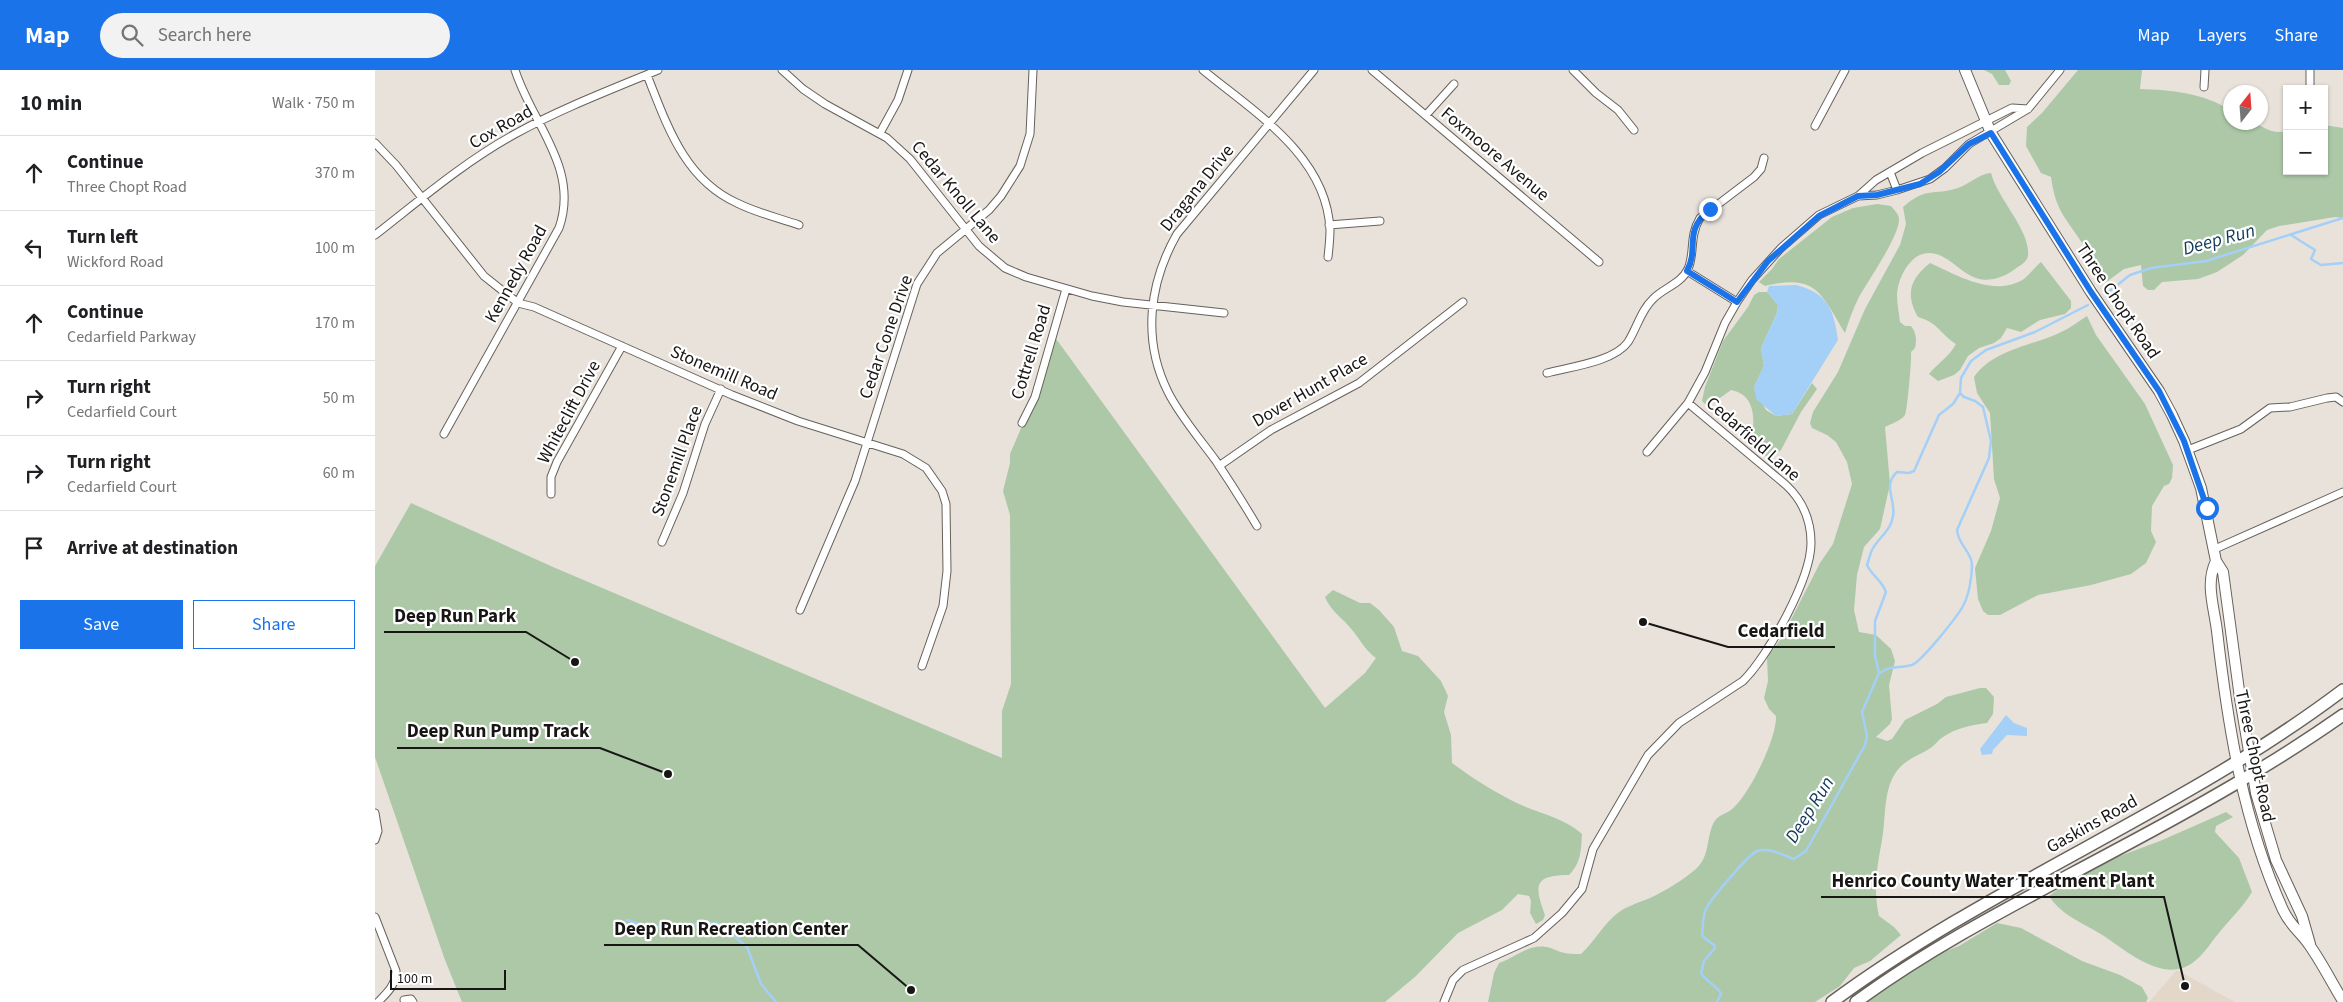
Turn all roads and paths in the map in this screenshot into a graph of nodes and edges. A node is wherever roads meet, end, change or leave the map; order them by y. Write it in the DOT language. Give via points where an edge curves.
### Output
graph roads {
  1 [pos="515,70"];
  2 [pos="658,70"];
  3 [pos="782,70"];
  4 [pos="908,70"];
  5 [pos="1033,70"];
  6 [pos="1203,70"];
  7 [pos="1314,70"];
  8 [pos="1372,70"];
  9 [pos="1573,70"];
  10 [pos="1845,70"];
  11 [pos="1965,70"];
  12 [pos="2060,70"];
  13 [pos="2205,70"];
  14 [pos="2311,70"];
  15 [pos="647,75"];
  16 [pos="1454,84"];
  17 [pos="2310,85"];
  18 [pos="2204,87"];
  19 [pos="2028,109"];
  20 [pos="1426,116"];
  21 [pos="538,122"];
  22 [pos="1986,122"];
  23 [pos="1268,124"];
  24 [pos="1815,126"];
  25 [pos="1634,130"];
  26 [pos="880,133"];
  27 [pos="1991,133"];
  28 [pos="375,144"];
  29 [pos="1764,158"];
  30 [pos="1891,172"];
  31 [pos="1897,190"];
  32 [pos="1858,196"];
  33 [pos="422,198"];
  34 [pos="1380,221"];
  35 [pos="799,225"];
  36 [pos="1329,225"];
  37 [pos="966,229"];
  38 [pos="375,235"];
  39 [pos="1328,257"];
  40 [pos="1599,262"];
  41 [pos="1687,271"];
  42 [pos="1066,289"];
  43 [pos="1463,302"];
  44 [pos="1737,302"];
  45 [pos="518,303"];
  46 [pos="1152,305"];
  47 [pos="1225,313"];
  48 [pos="622,346"];
  49 [pos="1547,373"];
  50 [pos="721,389"];
  51 [pos="2343,402"];
  52 [pos="1688,403"];
  53 [pos="1022,423"];
  54 [pos="444,434"];
  55 [pos="867,443"];
  56 [pos="2188,450"];
  57 [pos="1647,452"];
  58 [pos="1219,466"];
  59 [pos="2343,492"];
  60 [pos="551,494"];
  61 [pos="1257,526"];
  62 [pos="662,542"];
  63 [pos="2215,549"];
  64 [pos="2216,561"];
  65 [pos="800,610"];
  66 [pos="922,666"];
  67 [pos="2343,690"];
  68 [pos="2343,715"];
  69 [pos="2249,756"];
  70 [pos="2236,763"];
  71 [pos="2252,773"];
  72 [pos="2240,780"];
  73 [pos="375,813"];
  74 [pos="375,840"];
  75 [pos="375,917"];
  76 [pos="2310,944"];
  77 [pos="2342,996"];
  78 [pos="404,1000"];
  79 [pos="378,1002"];
  80 [pos="413,1002"];
  81 [pos="1444,1002"];
  82 [pos="1832,1002"];
  83 [pos="1856,1002"];
  1 -- 21 [label="street, Kennedy Road"];
  2 -- 15 [label="street, Cox Road"];
  3 -- 26 [label="street, Cedar Knoll Lane" via="825,104"];
  4 -- 26 [label="street" via="898,100"];
  5 -- 37 [label="street, Cedar Cone Drive" via="1030,134 1020,166 1001,196"];
  6 -- 23 [label="street"];
  7 -- 23 [label="street, Dragana Drive"];
  8 -- 20 [label="street, Foxmoore Avenue"];
  9 -- 25 [label="street" via="1618,110"];
  10 -- 24 [label="street"];
  11 -- 22 [label="main road, Three Chopt Road"];
  12 -- 19 [label="street"];
  13 -- 18 [label="street"];
  14 -- 17 [label="street"];
  15 -- 21 [label="street, Cox Road"];
  15 -- 35 [label="street" via="677,145 698,176 737,203"];
  16 -- 20 [label="street"];
  19 -- 22 [label="street" via="2011,108"];
  19 -- 27 [label="street"];
  20 -- 40 [label="street, Foxmoore Avenue"];
  21 -- 33 [label="street, Cox Road" via="491,148"];
  21 -- 45 [label="street, Kennedy Road" via="561,170 565,202 559,228"];
  22 -- 27 [label="main road, Three Chopt Road"];
  22 -- 30 [label="street"];
  23 -- 36 [label="street" via="1293,147 1311,170"];
  23 -- 46 [label="street, Dragana Drive" via="1177,234 1159,271"];
  26 -- 37 [label="street, Cedar Knoll Lane" via="910,159"];
  27 -- 31 [label="street" via="1969,144 1929,179"];
  27 -- 56 [label="main road, Three Chopt Road" via="2159,391"];
  28 -- 33 [label="street, Stonemill Road" via="396,164"];
  29 -- 41 [label="street" via="1754,178 1700,218 1693,232"];
  30 -- 31 [label="street"];
  30 -- 32 [label="street" via="1870,184"];
  31 -- 32 [label="street"];
  32 -- 44 [label="street" via="1819,216 1781,248"];
  33 -- 38 [label="street, Cox Road"];
  33 -- 45 [label="street, Stonemill Road" via="484,276"];
  34 -- 36 [label="street"];
  36 -- 39 [label="street"];
  37 -- 42 [label="street, Cedar Knoll Lane" via="985,252 1005,268"];
  37 -- 55 [label="street, Cedar Cone Drive" via="937,253 917,284"];
  41 -- 44 [label="street"];
  41 -- 49 [label="street" via="1647,304 1629,340 1616,353"];
  42 -- 46 [label="street, Cedar Knoll Lane"];
  42 -- 53 [label="street, Cottrell Road" via="1035,398"];
  43 -- 58 [label="street, Dover Hunt Place" via="1359,382 1271,430"];
  44 -- 52 [label="street"];
  45 -- 48 [label="street, Stonemill Road"];
  45 -- 54 [label="street, Kennedy Road"];
  46 -- 47 [label="street, Cedar Knoll Lane"];
  46 -- 58 [label="street, Dragana Drive" via="1153,345 1161,376 1178,408"];
  48 -- 50 [label="street, Stonemill Road"];
  48 -- 60 [label="street, Whiteclift Drive" via="557,462 551,477"];
  50 -- 55 [label="street, Stonemill Road" via="798,421"];
  50 -- 62 [label="street, Stonemill Place"];
  51 -- 56 [label="street" via="2336,397 2271,408 2241,429"];
  52 -- 57 [label="street"];
  52 -- 81 [label="street, Cedarfield Lane" via="1786,485 1798,499 1807,518 1811,543 1802,580 1782,624 1751,673 1679,723 1644,760 1593,849 1576,899 1540,934 1463,970 1453,980"];
  55 -- 65 [label="street, Cedar Cone Drive" via="855,481"];
  55 -- 66 [label="street, Stonemill Road" via="903,454 926,468 942,491 946,504 946,592"];
  56 -- 63 [label="main road, Three Chopt Road" via="2201,488"];
  58 -- 61 [label="street, Dragana Drive"];
  59 -- 63 [label="street"];
  63 -- 64 [label="main road, Three Chopt Road"];
  64 -- 69 [label="main road, Three Chopt Road" via="2223,572"];
  64 -- 70 [label="main road, Three Chopt Road" via="2210,574 2211,594"];
  67 -- 69 [label="main road, Gaskins Road"];
  68 -- 71 [label="main road, Gaskins Road" via="2287,754"];
  69 -- 70 [label="main road, Gaskins Road"];
  69 -- 71 [label="main road, Three Chopt Road"];
  70 -- 72 [label="main road, Three Chopt Road"];
  70 -- 82 [label="main road, Gaskins Road" via="1959,917"];
  71 -- 72 [label="main road, Gaskins Road"];
  71 -- 76 [label="main road, Three Chopt Road" via="2276,860 2302,916"];
  72 -- 76 [label="main road, Three Chopt Road" via="2271,880 2291,926"];
  72 -- 83 [label="main road, Gaskins Road" via="1967,929"];
  73 -- 74 [label="street" via="379,831"];
  75 -- 79 [label="street" via="396,970 394,985"];
  76 -- 77 [label="main road, Three Chopt Road"];
  78 -- 80 [label="street" via="411,998"];
}
